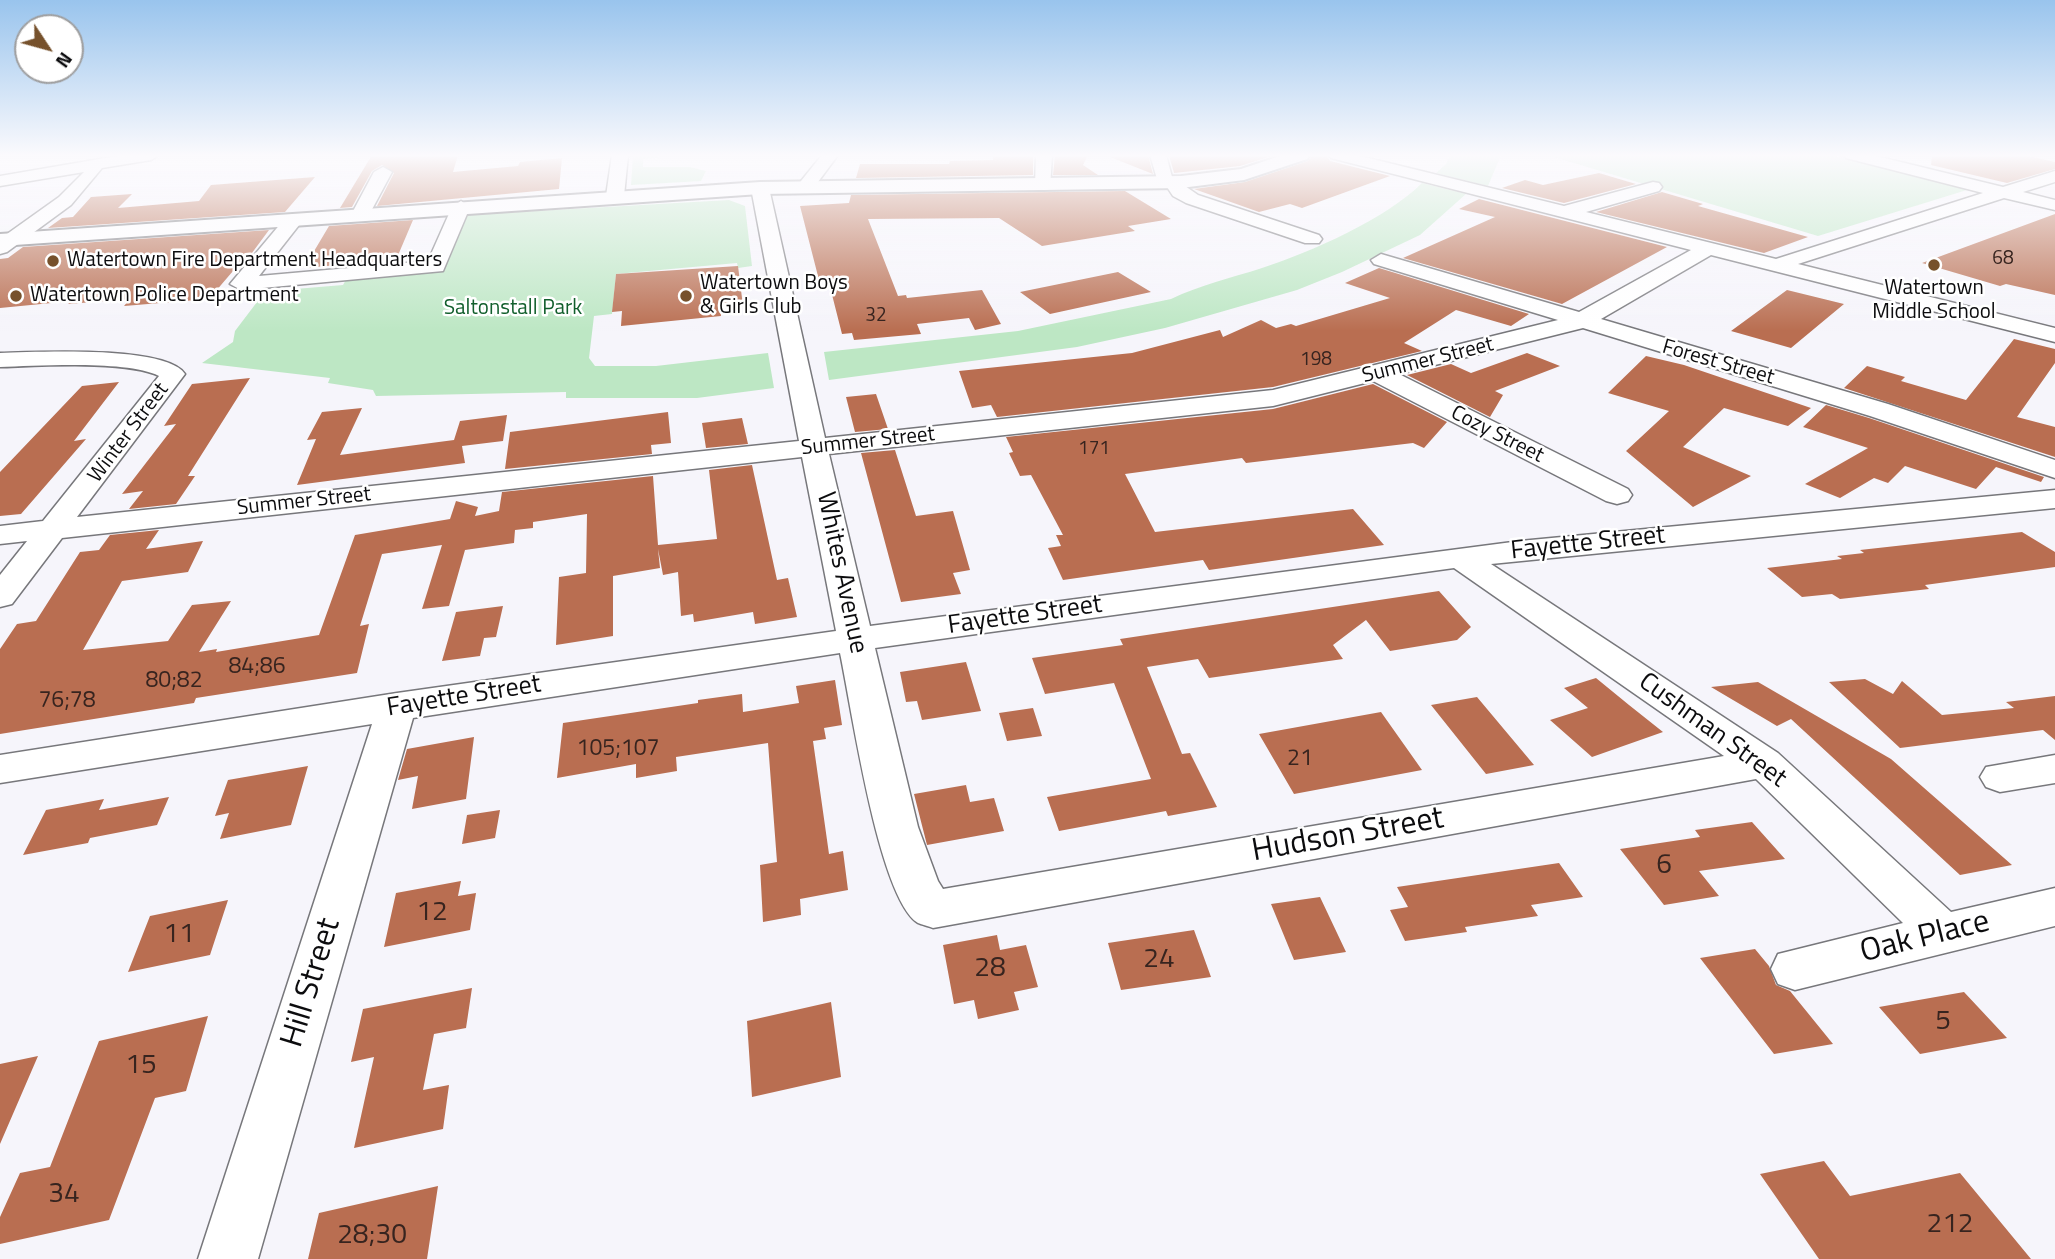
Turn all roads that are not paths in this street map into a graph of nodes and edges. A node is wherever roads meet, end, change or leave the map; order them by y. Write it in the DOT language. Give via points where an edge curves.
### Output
graph roads {
  1 [pos="46,214"];
  2 [pos="376,214"];
  3 [pos="458,214"];
  4 [pos="765,214"];
  5 [pos="1236,214"];
  6 [pos="1571,214"];
  7 [pos="1935,214"];
  8 [pos="360,215"];
  9 [pos="293,220"];
  10 [pos="1312,239"];
  11 [pos="5,242"];
  12 [pos="1709,248"];
  13 [pos="1381,260"];
  14 [pos="1778,266"];
  15 [pos="1579,322"];
  16 [pos="2055,335"];
  17 [pos="0,360"];
  18 [pos="1377,373"];
  19 [pos="814,448"];
  20 [pos="2055,469"];
  21 [pos="1617,495"];
  22 [pos="2055,499"];
  23 [pos="55,529"];
  24 [pos="0,535"];
  25 [pos="1460,558"];
  26 [pos="0,597"];
  27 [pos="854,639"];
  28 [pos="397,706"];
  29 [pos="1764,762"];
  30 [pos="0,769"];
  31 [pos="2055,769"];
  32 [pos="2000,777"];
  33 [pos="2055,907"];
  34 [pos="933,909"];
  35 [pos="1941,933"];
  36 [pos="1795,969"];
  37 [pos="228,1259"];
  1 -- 11 [label="street"];
  2 -- 8 [label="main road"];
  3 -- 9 [label="street" via="436,267 241,284"];
  4 -- 19 [label="street, Whites Avenue"];
  5 -- 10 [label="street"];
  6 -- 12 [label="street"];
  7 -- 14 [label="street"];
  8 -- 9 [label="main road"];
  9 -- 11 [label="main road"];
  12 -- 14 [label="street"];
  12 -- 15 [label="street, Summer Street"];
  13 -- 15 [label="street, Forest Street"];
  14 -- 16 [label="street"];
  15 -- 18 [label="street, Summer Street"];
  15 -- 20 [label="street, Forest Street" via="1879,410"];
  17 -- 23 [label="street, Winter Street" via="114,362 161,366 173,372"];
  18 -- 19 [label="street, Summer Street" via="1273,398"];
  18 -- 21 [label="street, Cozy Street"];
  19 -- 23 [label="street, Summer Street"];
  19 -- 27 [label="street, Whites Avenue"];
  22 -- 25 [label="street, Fayette Street"];
  23 -- 24 [label="street, Summer Street"];
  23 -- 26 [label="street, Winter Street"];
  25 -- 27 [label="street, Fayette Street"];
  25 -- 29 [label="street, Cushman Street"];
  27 -- 28 [label="street, Fayette Street"];
  27 -- 34 [label="street, Whites Avenue" via="905,855 919,895"];
  28 -- 30 [label="street, Fayette Street"];
  28 -- 37 [label="street, Hill Street"];
  29 -- 34 [label="street, Hudson Street"];
  29 -- 35 [label="street, Cushman Street"];
  31 -- 32 [label="street"];
  33 -- 35 [label="street, Oak Place"];
  35 -- 36 [label="street, Oak Place"];
}
